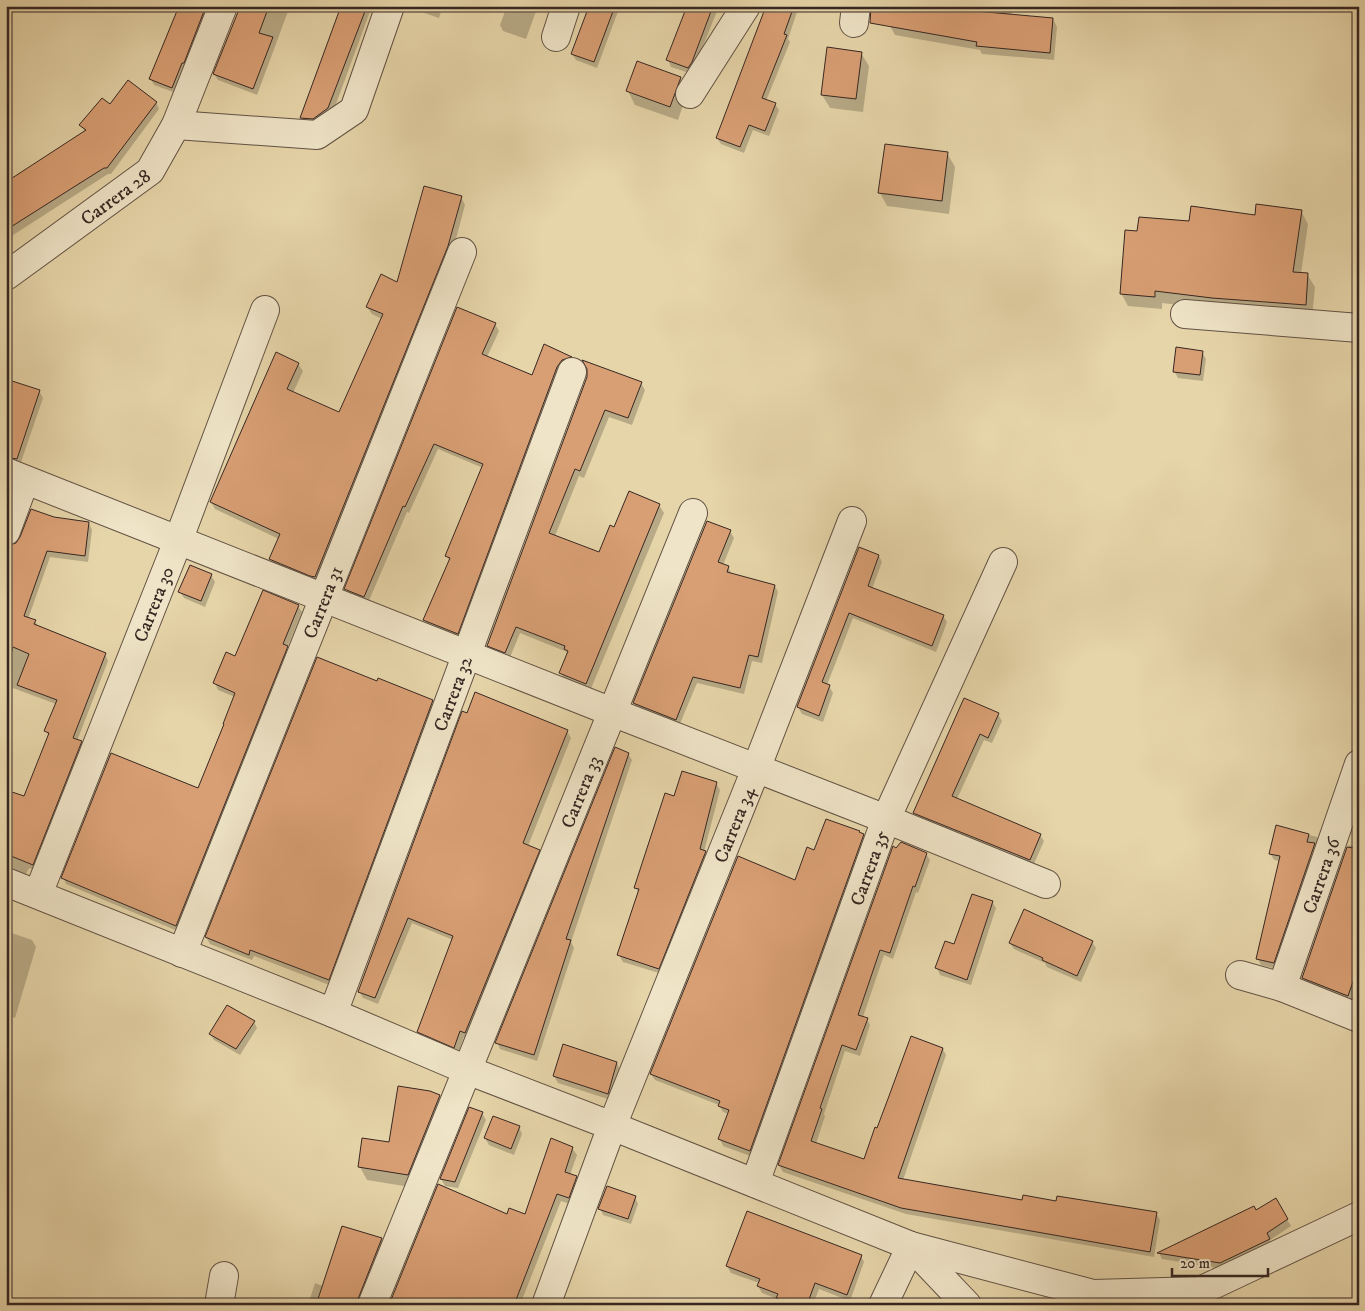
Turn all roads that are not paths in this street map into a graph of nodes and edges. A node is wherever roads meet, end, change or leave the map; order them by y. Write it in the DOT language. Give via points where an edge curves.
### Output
graph roads {
  1 [pos="223,6"];
  2 [pos="566,6"];
  3 [pos="746,6"];
  4 [pos="388,12"];
  5 [pos="556,37"];
  6 [pos="690,94"];
  7 [pos="176,125"];
  8 [pos="462,252"];
  9 [pos="6,276"];
  10 [pos="266,310"];
  11 [pos="1185,314"];
  12 [pos="1359,328"];
  13 [pos="572,372"];
  14 [pos="16,476"];
  15 [pos="693,512"];
  16 [pos="852,521"];
  17 [pos="6,531"];
  18 [pos="178,541"];
  19 [pos="1003,562"];
  20 [pos="324,598"];
  21 [pos="467,655"];
  22 [pos="612,712"];
  23 [pos="1359,764"];
  24 [pos="756,769"];
  25 [pos="886,819"];
  26 [pos="6,882"];
  27 [pos="1046,884"];
  28 [pos="38,894"];
  29 [pos="182,953"];
  30 [pos="1240,975"];
  31 [pos="1282,987"];
  32 [pos="333,1013"];
  33 [pos="1359,1018"];
  34 [pos="467,1070"];
  35 [pos="612,1126"];
  36 [pos="755,1183"];
  37 [pos="1357,1212"];
  38 [pos="911,1246"];
  39 [pos="224,1276"];
  40 [pos="219,1305"];
  41 [pos="372,1305"];
  42 [pos="546,1305"];
  43 [pos="883,1305"];
  44 [pos="967,1305"];
  1 -- 7 [label="street, Carrera 28"];
  2 -- 5 [label="street"];
  3 -- 6 [label="street"];
  4 -- 7 [label="street" via="354,110 317,135"];
  7 -- 9 [label="street, Carrera 28" via="150,171"];
  8 -- 20 [label="street, Carrera 31"];
  10 -- 18 [label="street, Carrera 30"];
  11 -- 12 [label="street"];
  13 -- 21 [label="street, Carrera 32"];
  14 -- 17 [label="street"];
  14 -- 18 [label="street"];
  15 -- 22 [label="street, Carrera 33"];
  16 -- 24 [label="street, Carrera 34"];
  18 -- 20 [label="street"];
  18 -- 28 [label="street, Carrera 30"];
  19 -- 25 [label="street, Carrera 35"];
  20 -- 21 [label="street"];
  20 -- 29 [label="street, Carrera 31"];
  21 -- 22 [label="street"];
  21 -- 32 [label="street, Carrera 32"];
  22 -- 24 [label="street"];
  22 -- 34 [label="street, Carrera 33"];
  23 -- 31 [label="street, Carrera 36"];
  24 -- 25 [label="street"];
  24 -- 35 [label="street, Carrera 34"];
  25 -- 27 [label="street"];
  25 -- 36 [label="street, Carrera 35"];
  26 -- 28 [label="street"];
  28 -- 29 [label="street"];
  29 -- 32 [label="street"];
  30 -- 31 [label="street"];
  31 -- 33 [label="street"];
  32 -- 34 [label="street"];
  34 -- 35 [label="street"];
  34 -- 41 [label="street, Carrera 33"];
  35 -- 36 [label="street"];
  35 -- 42 [label="street, Carrera 34"];
  36 -- 38 [label="street"];
  37 -- 38 [label="street" via="1200,1290 1093,1294"];
  38 -- 43 [label="street"];
  38 -- 44 [label="street"];
  39 -- 40 [label="street"];
}
